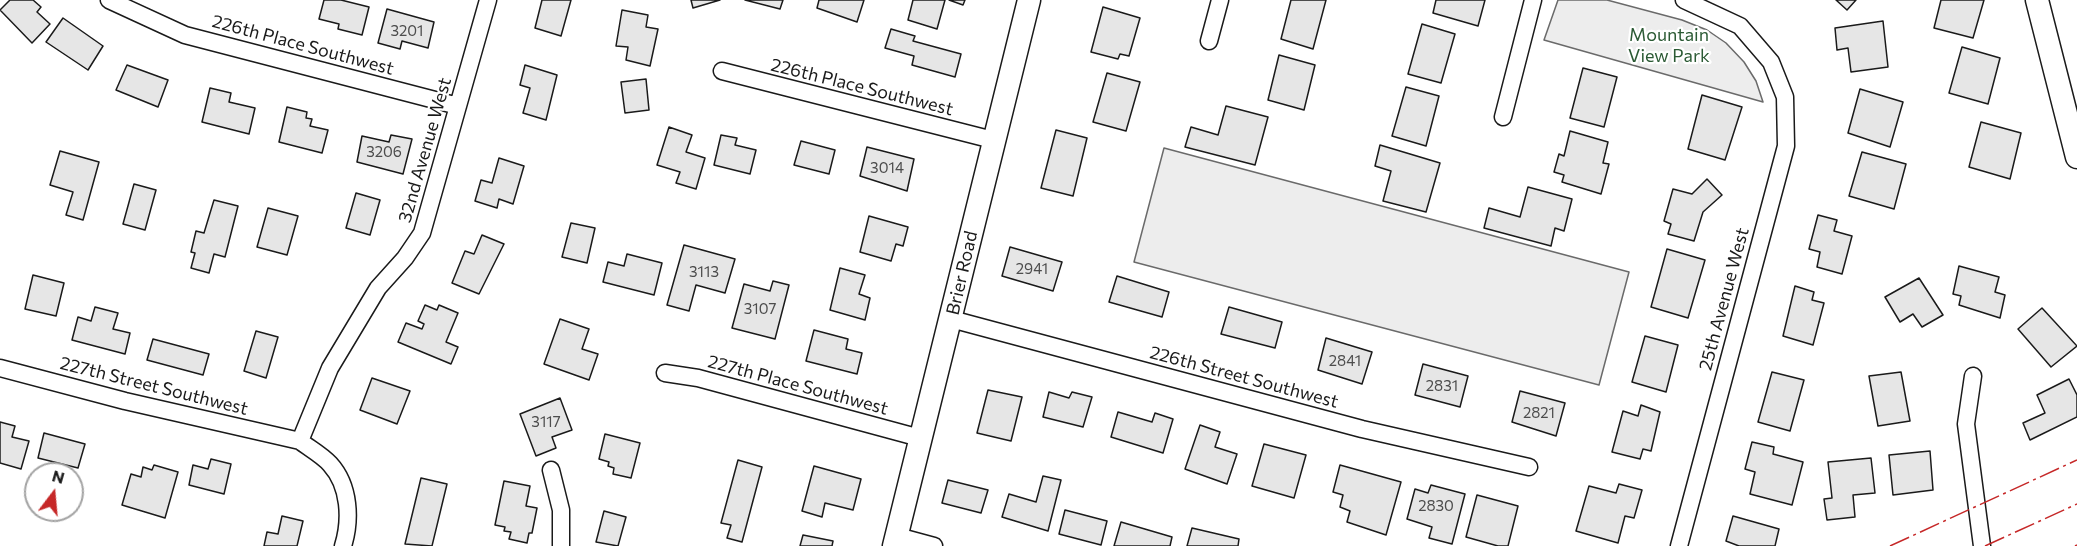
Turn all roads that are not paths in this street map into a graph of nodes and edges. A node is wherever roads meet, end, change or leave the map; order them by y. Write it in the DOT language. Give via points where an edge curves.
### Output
graph roads {
  1 [pos="109,0"];
  2 [pos="488,0"];
  3 [pos="1029,0"];
  4 [pos="1220,0"];
  5 [pos="1533,0"];
  6 [pos="1684,0"];
  7 [pos="2037,0"];
  8 [pos="1209,41"];
  9 [pos="722,71"];
  10 [pos="458,106"];
  11 [pos="1503,117"];
  12 [pos="993,140"];
  13 [pos="2077,157"];
  14 [pos="951,319"];
  15 [pos="0,368"];
  16 [pos="665,373"];
  17 [pos="1973,376"];
  18 [pos="920,438"];
  19 [pos="300,441"];
  20 [pos="1529,467"];
  21 [pos="551,470"];
  22 [pos="895,541"];
  23 [pos="343,546"];
  24 [pos="561,546"];
  25 [pos="934,546"];
  26 [pos="1679,546"];
  27 [pos="1982,546"];
  1 -- 10 [label="street, 226th Place Southwest" via="185,35"];
  2 -- 10 [label="street, 32nd Avenue West"];
  3 -- 12 [label="main road, Brier Road"];
  4 -- 8 [label="street"];
  5 -- 11 [label="street"];
  6 -- 26 [label="street, 25th Avenue West" via="1740,26 1771,62 1785,97 1786,146"];
  7 -- 13 [label="main road"];
  9 -- 12 [label="street, 226th Place Southwest"];
  10 -- 19 [label="street, 32nd Avenue West" via="422,233 378,288 330,368"];
  12 -- 14 [label="main road, Brier Road"];
  14 -- 18 [label="main road, Brier Road"];
  14 -- 20 [label="street, 226th Street Southwest" via="1362,429"];
  15 -- 19 [label="street, 227th Street Southwest"];
  16 -- 18 [label="street, 227th Place Southwest" via="698,378"];
  17 -- 27 [label="street" via="1966,424"];
  18 -- 22 [label="main road, Brier Road"];
  19 -- 23 [label="street" via="331,465 347,497"];
  21 -- 24 [label="street" via="561,510"];
  22 -- 25 [label="street"];
}
